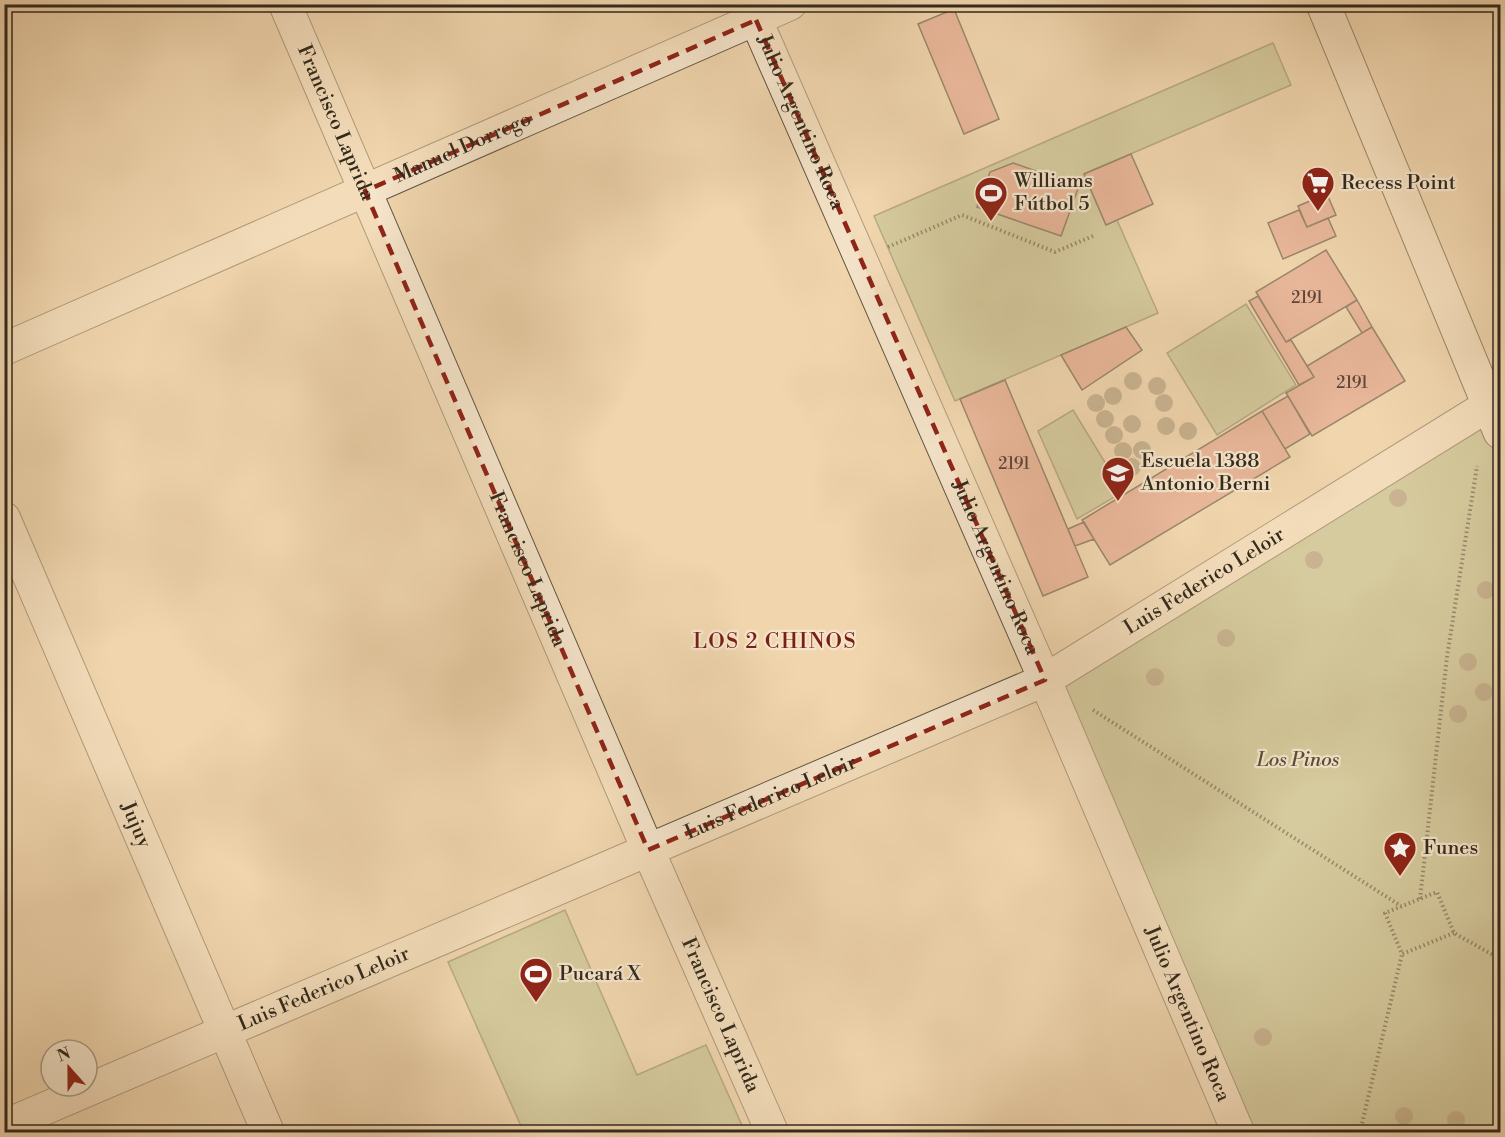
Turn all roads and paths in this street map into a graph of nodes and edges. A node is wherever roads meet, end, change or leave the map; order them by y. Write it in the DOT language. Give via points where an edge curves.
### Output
graph roads {
  1 [pos="285,4"];
  2 [pos="790,4"];
  3 [pos="1323,4"];
  4 [pos="752,12"];
  5 [pos="365,191"];
  6 [pos="1094,236"];
  7 [pos="860,259"];
  8 [pos="4,349"];
  9 [pos="1497,412"];
  10 [pos="1478,466"];
  11 [pos="4,518"];
  12 [pos="1045,680"];
  13 [pos="1093,710"];
  14 [pos="648,850"];
  15 [pos="1420,899"];
  16 [pos="1401,906"];
  17 [pos="1454,933"];
  18 [pos="1402,954"];
  19 [pos="1500,959"];
  20 [pos="225,1032"];
  21 [pos="4,1126"];
  22 [pos="267,1132"];
  23 [pos="772,1132"];
  24 [pos="1238,1132"];
  25 [pos="1360,1132"];
  1 -- 5 [label="street, Francisco Laprida"];
  2 -- 4 [label="street, Manuel Dorrego"];
  3 -- 9 [label="street"];
  4 -- 5 [label="street, Manuel Dorrego"];
  4 -- 7 [label="street, Julio Argentino Roca"];
  5 -- 8 [label="street, Manuel Dorrego"];
  5 -- 14 [label="street, Francisco Laprida"];
  6 -- 7 [label="path" via="1055,252 962,215"];
  7 -- 12 [label="street, Julio Argentino Roca"];
  9 -- 12 [label="street, Luis Federico Leloir"];
  10 -- 15 [label="path" via="1447,657"];
  11 -- 20 [label="street, Jujuy"];
  12 -- 14 [label="street, Luis Federico Leloir"];
  12 -- 24 [label="street, Julio Argentino Roca"];
  13 -- 16 [label="path"];
  14 -- 20 [label="street, Luis Federico Leloir"];
  14 -- 23 [label="street, Francisco Laprida"];
  15 -- 16 [label="path"];
  15 -- 17 [label="path" via="1437,892"];
  16 -- 18 [label="path" via="1385,913"];
  17 -- 18 [label="path"];
  17 -- 19 [label="path"];
  18 -- 25 [label="path"];
  20 -- 21 [label="street, Luis Federico Leloir"];
  20 -- 22 [label="street, Jujuy"];
}
